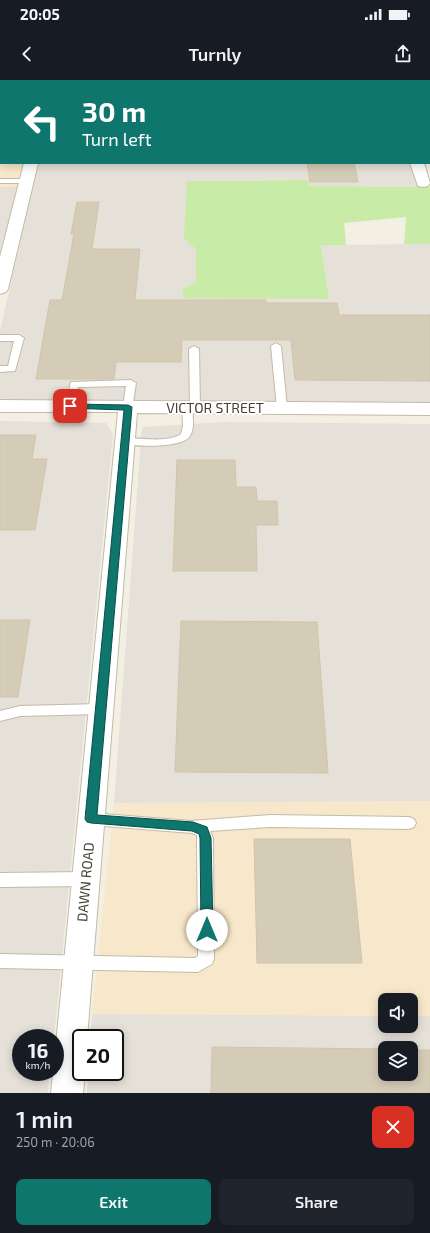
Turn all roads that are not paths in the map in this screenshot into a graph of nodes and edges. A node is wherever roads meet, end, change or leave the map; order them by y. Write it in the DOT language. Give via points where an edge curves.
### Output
graph roads {
  1 [pos="31,164"];
  2 [pos="417,164"];
  3 [pos="0,181"];
  4 [pos="27,181"];
  5 [pos="423,183"];
  6 [pos="5,248"];
  7 [pos="0,289"];
  8 [pos="0,338"];
  9 [pos="276,346"];
  10 [pos="194,349"];
  11 [pos="0,369"];
  12 [pos="0,406"];
  13 [pos="70,406"];
  14 [pos="128,407"];
  15 [pos="191,408"];
  16 [pos="282,408"];
  17 [pos="430,409"];
  18 [pos="125,442"];
  19 [pos="101,709"];
  20 [pos="0,716"];
  21 [pos="91,819"];
  22 [pos="408,823"];
  23 [pos="193,826"];
  24 [pos="85,879"];
  25 [pos="0,880"];
  26 [pos="0,961"];
  27 [pos="78,961"];
  28 [pos="66,1093"];
  1 -- 4 [label="street"];
  2 -- 5 [label="street"];
  3 -- 4 [label="lane"];
  4 -- 6 [label="street"];
  6 -- 7 [label="street"];
  8 -- 11 [label="lane" via="19,338 12,369"];
  9 -- 16 [label="lane"];
  10 -- 15 [label="lane"];
  12 -- 13 [label="street, VICTOR STREET"];
  13 -- 14 [label="street, VICTOR STREET"];
  13 -- 14 [label="lane" via="74,384 131,383"];
  14 -- 15 [label="street, VICTOR STREET"];
  14 -- 18 [label="street, DAWN ROAD"];
  15 -- 16 [label="street, VICTOR STREET"];
  15 -- 18 [label="lane" via="187,430 181,439"];
  16 -- 17 [label="street, VICTOR STREET"];
  18 -- 19 [label="street, DAWN ROAD"];
  19 -- 20 [label="lane" via="20,711"];
  19 -- 21 [label="street, DAWN ROAD"];
  21 -- 23 [label="lane"];
  21 -- 24 [label="street, DAWN ROAD"];
  22 -- 23 [label="lane" via="270,821"];
  23 -- 27 [label="lane" via="203,831 206,838 206,959 198,965"];
  24 -- 25 [label="lane"];
  24 -- 27 [label="street, DAWN ROAD"];
  26 -- 27 [label="lane"];
  27 -- 28 [label="street, DAWN ROAD"];
}
